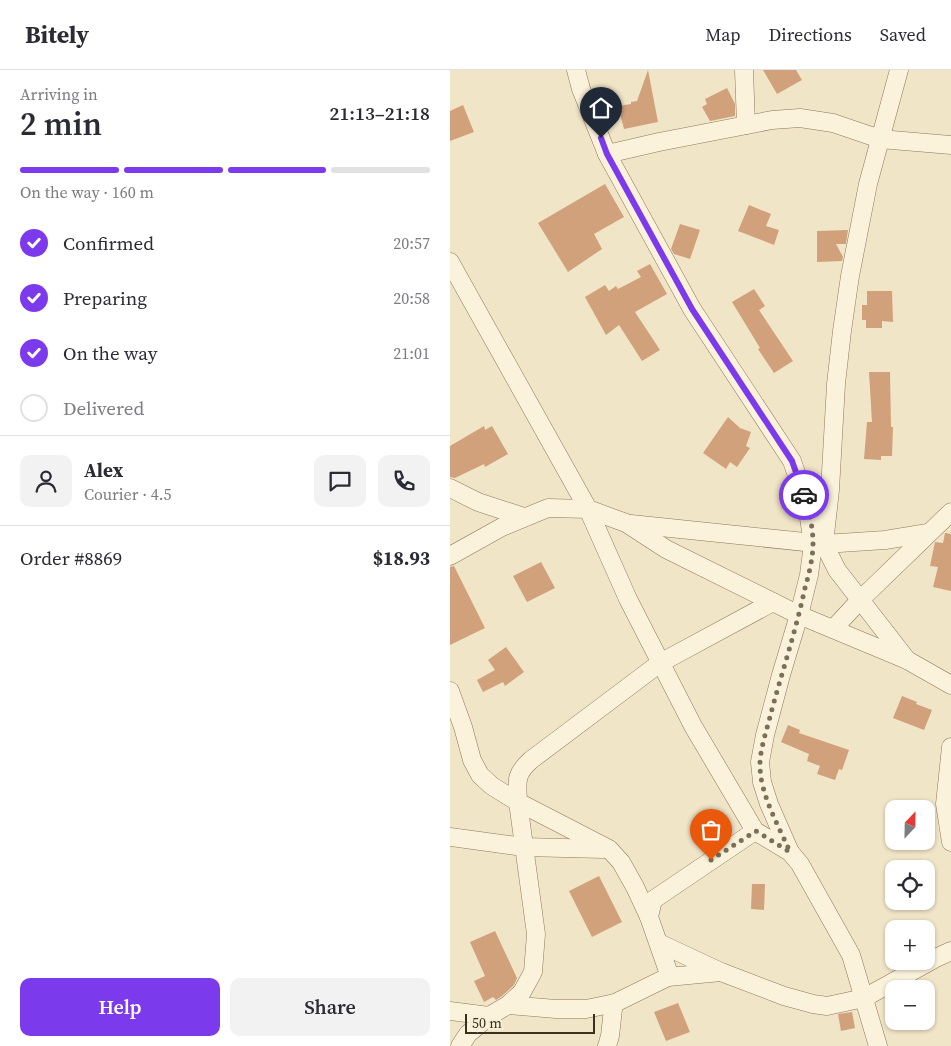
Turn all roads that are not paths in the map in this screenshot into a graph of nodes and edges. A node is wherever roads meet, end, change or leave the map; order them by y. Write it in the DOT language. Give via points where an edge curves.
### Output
graph roads {
  1 [pos="576,70"];
  2 [pos="744,70"];
  3 [pos="899,70"];
  4 [pos="746,125"];
  5 [pos="880,139"];
  6 [pos="951,145"];
  7 [pos="607,154"];
  8 [pos="450,262"];
  9 [pos="450,488"];
  10 [pos="588,509"];
  11 [pos="951,512"];
  12 [pos="524,517"];
  13 [pos="626,523"];
  14 [pos="928,533"];
  15 [pos="819,544"];
  16 [pos="450,556"];
  17 [pos="860,600"];
  18 [pos="773,602"];
  19 [pos="799,615"];
  20 [pos="834,628"];
  21 [pos="907,660"];
  22 [pos="660,663"];
  23 [pos="951,685"];
  24 [pos="450,691"];
  25 [pos="951,747"];
  26 [pos="518,802"];
  27 [pos="756,831"];
  28 [pos="450,837"];
  29 [pos="951,842"];
  30 [pos="524,848"];
  31 [pos="609,849"];
  32 [pos="790,852"];
  33 [pos="649,917"];
  34 [pos="658,943"];
  35 [pos="951,951"];
  36 [pos="721,972"];
  37 [pos="668,977"];
  38 [pos="864,998"];
  39 [pos="615,1004"];
  40 [pos="508,1006"];
  41 [pos="450,1011"];
  42 [pos="489,1016"];
  43 [pos="460,1046"];
  44 [pos="606,1046"];
  45 [pos="878,1046"];
  1 -- 7 [label="street"];
  2 -- 4 [label="street"];
  3 -- 5 [label="street"];
  4 -- 5 [label="street" via="800,118 833,123"];
  4 -- 7 [label="street"];
  5 -- 6 [label="street"];
  5 -- 15 [label="street" via="858,234 842,331 830,490"];
  7 -- 15 [label="street" via="692,309 792,461"];
  8 -- 10 [label="street"];
  9 -- 12 [label="street" via="478,502"];
  10 -- 12 [label="street" via="548,508"];
  10 -- 13 [label="street"];
  10 -- 22 [label="street"];
  11 -- 14 [label="street"];
  12 -- 16 [label="street"];
  13 -- 15 [label="street"];
  13 -- 18 [label="street" via="666,549"];
  14 -- 15 [label="street" via="885,540"];
  14 -- 17 [label="street"];
  15 -- 17 [label="street"];
  15 -- 19 [label="street"];
  17 -- 20 [label="street"];
  17 -- 21 [label="street"];
  18 -- 19 [label="street"];
  18 -- 22 [label="street"];
  19 -- 20 [label="street"];
  19 -- 32 [label="street" via="778,684 760,762 769,804"];
  20 -- 21 [label="street"];
  21 -- 23 [label="street"];
  22 -- 26 [label="street" via="520,770"];
  22 -- 27 [label="street" via="693,726"];
  24 -- 26 [label="street" via="480,775"];
  25 -- 29 [label="street" via="945,804"];
  26 -- 30 [label="street"];
  26 -- 31 [label="street"];
  27 -- 32 [label="street"];
  27 -- 33 [label="street" via="654,900"];
  28 -- 30 [label="street"];
  30 -- 31 [label="street"];
  30 -- 40 [label="street" via="536,934 535,960 529,982"];
  31 -- 33 [label="street" via="621,862"];
  32 -- 38 [label="street" via="851,955"];
  33 -- 34 [label="street"];
  34 -- 36 [label="street"];
  34 -- 37 [label="street" via="669,971"];
  35 -- 38 [label="street"];
  36 -- 37 [label="street"];
  36 -- 38 [label="street" via="813,1004 827,1006"];
  37 -- 39 [label="street"];
  38 -- 45 [label="street"];
  39 -- 40 [label="street" via="586,1009"];
  39 -- 44 [label="street"];
  40 -- 42 [label="street"];
  41 -- 42 [label="street"];
  42 -- 43 [label="street" via="468,1034"];
}
